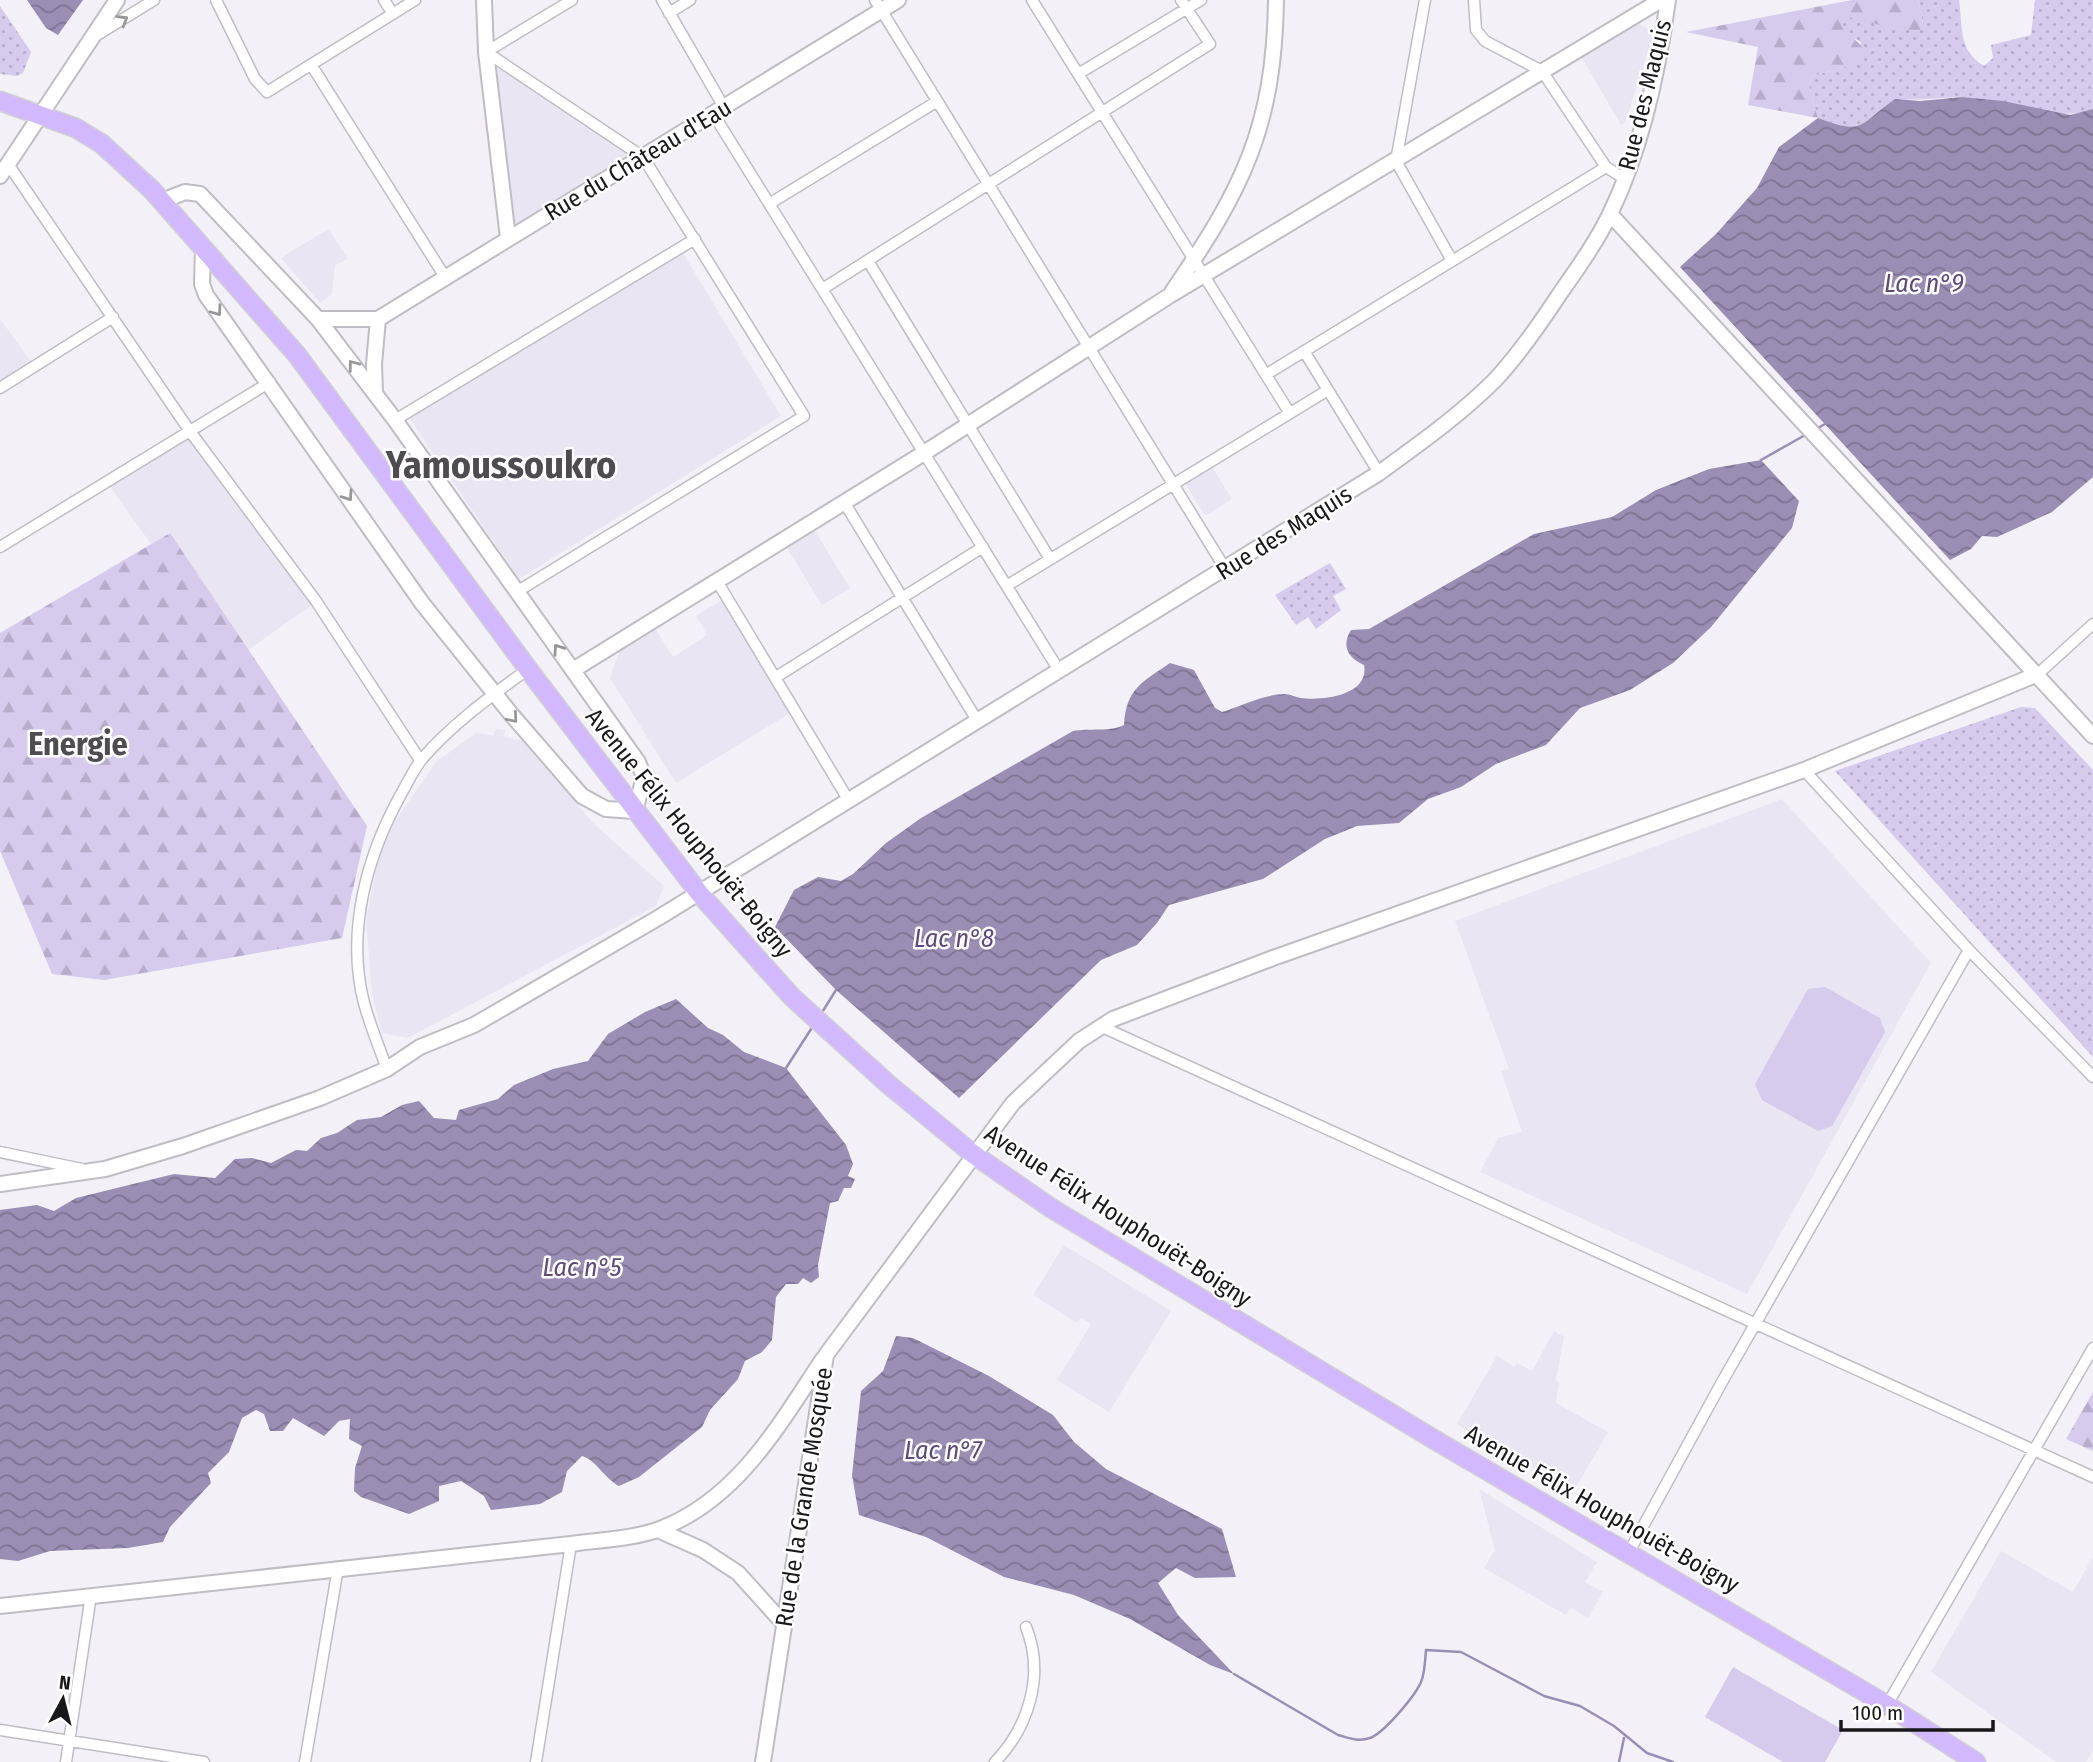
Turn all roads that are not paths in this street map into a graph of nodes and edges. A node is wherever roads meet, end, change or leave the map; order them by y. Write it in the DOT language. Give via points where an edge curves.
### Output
graph roads {
  1 [pos="117,0"];
  2 [pos="154,0"];
  3 [pos="216,0"];
  4 [pos="384,0"];
  5 [pos="415,0"];
  6 [pos="484,0"];
  7 [pos="572,0"];
  8 [pos="662,0"];
  9 [pos="690,0"];
  10 [pos="898,0"];
  11 [pos="1032,0"];
  12 [pos="1201,0"];
  13 [pos="1276,0"];
  14 [pos="1425,0"];
  15 [pos="1474,0"];
  16 [pos="1661,0"];
  17 [pos="1668,0"];
  18 [pos="1183,4"];
  19 [pos="878,5"];
  20 [pos="670,12"];
  21 [pos="393,13"];
  22 [pos="90,38"];
  23 [pos="486,52"];
  24 [pos="312,66"];
  25 [pos="1542,71"];
  26 [pos="1078,74"];
  27 [pos="0,101"];
  28 [pos="936,103"];
  29 [pos="720,112"];
  30 [pos="40,113"];
  31 [pos="1103,114"];
  32 [pos="643,157"];
  33 [pos="1396,161"];
  34 [pos="1606,167"];
  35 [pos="4,170"];
  36 [pos="1625,179"];
  37 [pos="987,185"];
  38 [pos="162,201"];
  39 [pos="769,204"];
  40 [pos="1610,214"];
  41 [pos="508,238"];
  42 [pos="695,239"];
  43 [pos="204,247"];
  44 [pos="1195,259"];
  45 [pos="1451,259"];
  46 [pos="868,261"];
  47 [pos="1206,275"];
  48 [pos="446,277"];
  49 [pos="824,288"];
  50 [pos="1169,296"];
  51 [pos="113,317"];
  52 [pos="318,319"];
  53 [pos="378,319"];
  54 [pos="1090,347"];
  55 [pos="1304,351"];
  56 [pos="1267,374"];
  57 [pos="270,382"];
  58 [pos="0,388"];
  59 [pos="1328,390"];
  60 [pos="375,394"];
  61 [pos="1289,412"];
  62 [pos="395,420"];
  63 [pos="966,426"];
  64 [pos="189,430"];
  65 [pos="924,453"];
  66 [pos="1379,473"];
  67 [pos="1172,484"];
  68 [pos="844,502"];
  69 [pos="0,547"];
  70 [pos="984,547"];
  71 [pos="1050,559"];
  72 [pos="1226,570"];
  73 [pos="717,581"];
  74 [pos="1008,585"];
  75 [pos="517,592"];
  76 [pos="902,597"];
  77 [pos="2093,624"];
  78 [pos="528,669"];
  79 [pos="573,670"];
  80 [pos="1060,672"];
  81 [pos="2038,674"];
  82 [pos="776,677"];
  83 [pos="494,695"];
  84 [pos="978,722"];
  85 [pos="2093,736"];
  86 [pos="420,760"];
  87 [pos="1804,769"];
  88 [pos="849,801"];
  89 [pos="635,811"];
  90 [pos="699,893"];
  91 [pos="1969,950"];
  92 [pos="1099,1025"];
  93 [pos="387,1069"];
  94 [pos="2093,1077"];
  95 [pos="0,1152"];
  96 [pos="973,1154"];
  97 [pos="93,1171"];
  98 [pos="0,1184"];
  99 [pos="1755,1323"];
  100 [pos="2093,1348"];
  101 [pos="826,1355"];
  102 [pos="2033,1449"];
  103 [pos="2093,1477"];
  104 [pos="658,1530"];
  105 [pos="571,1544"];
  106 [pos="1629,1552"];
  107 [pos="338,1568"];
  108 [pos="91,1595"];
  109 [pos="0,1606"];
  110 [pos="784,1624"];
  111 [pos="1026,1627"];
  112 [pos="1887,1705"];
  113 [pos="0,1730"];
  114 [pos="69,1741"];
  115 [pos="66,1762"];
  116 [pos="204,1762"];
  117 [pos="306,1762"];
  118 [pos="536,1762"];
  119 [pos="763,1762"];
  120 [pos="995,1762"];
  121 [pos="1976,1762"];
  1 -- 22 [label="street"];
  22 -- 2 [label="street, one-way"];
  3 -- 24 [label="street" via="261,89 271,92"];
  4 -- 21 [label="street"];
  5 -- 21 [label="street"];
  6 -- 23 [label="street"];
  7 -- 23 [label="street"];
  8 -- 20 [label="street"];
  9 -- 20 [label="street"];
  10 -- 19 [label="street, Rue du Château d'Eau"];
  11 -- 26 [label="street"];
  12 -- 18 [label="street"];
  13 -- 44 [label="street" via="1275,50 1262,123 1239,183"];
  14 -- 33 [label="street"];
  15 -- 25 [label="street" via="1476,30 1485,41"];
  16 -- 25 [label="street"];
  17 -- 36 [label="street, Rue des Maquis" via="1657,71"];
  18 -- 26 [label="street"];
  18 -- 31 [label="street" via="1210,44"];
  19 -- 28 [label="street"];
  19 -- 29 [label="street, Rue du Château d'Eau"];
  20 -- 29 [label="street"];
  21 -- 24 [label="street"];
  22 -- 30 [label="street"];
  23 -- 32 [label="street"];
  23 -- 41 [label="street"];
  24 -- 48 [label="street"];
  25 -- 33 [label="street"];
  25 -- 34 [label="street"];
  26 -- 31 [label="street"];
  27 -- 30 [label="highway, Avenue Félix Houphouët-Boigny"];
  28 -- 37 [label="street"];
  28 -- 39 [label="street"];
  29 -- 32 [label="street, Rue du Château d'Eau"];
  29 -- 39 [label="street"];
  30 -- 35 [label="street"];
  30 -- 38 [label="highway, Avenue Félix Houphouët-Boigny" via="102,144"];
  31 -- 37 [label="street"];
  31 -- 44 [label="street"];
  32 -- 41 [label="street, Rue du Château d'Eau"];
  32 -- 42 [label="street"];
  33 -- 45 [label="street"];
  33 -- 47 [label="street"];
  34 -- 36 [label="street"];
  34 -- 45 [label="street"];
  35 -- 51 [label="street"];
  36 -- 40 [label="street, Rue des Maquis"];
  37 -- 46 [label="street"];
  37 -- 54 [label="street"];
  38 -- 43 [label="highway, Avenue Félix Houphouët-Boigny"];
  38 -- 52 [label="street" via="185,192 200,194"];
  39 -- 49 [label="street"];
  40 -- 66 [label="street, Rue des Maquis" via="1545,316 1495,379"];
  40 -- 81 [label="street" via="1915,547"];
  41 -- 48 [label="street, Rue du Château d'Eau"];
  42 -- 62 [label="street"];
  42 -- 75 [label="street" via="804,416"];
  43 -- 57 [label="street, one-way" via="205,295"];
  43 -- 78 [label="highway, Avenue Félix Houphouët-Boigny" via="297,355"];
  44 -- 47 [label="street"];
  44 -- 50 [label="street"];
  45 -- 55 [label="street"];
  46 -- 49 [label="street"];
  46 -- 63 [label="street"];
  47 -- 50 [label="street"];
  47 -- 56 [label="street"];
  48 -- 53 [label="street, Rue du Château d'Eau"];
  49 -- 65 [label="street"];
  50 -- 54 [label="street"];
  51 -- 58 [label="street"];
  51 -- 64 [label="street"];
  52 -- 53 [label="street"];
  60 -- 52 [label="street, one-way"];
  53 -- 60 [label="street"];
  54 -- 63 [label="street"];
  54 -- 67 [label="street"];
  55 -- 56 [label="street"];
  55 -- 59 [label="street"];
  56 -- 61 [label="street"];
  57 -- 64 [label="street"];
  57 -- 83 [label="street, one-way" via="422,603"];
  59 -- 61 [label="street"];
  59 -- 66 [label="street"];
  60 -- 62 [label="street"];
  61 -- 67 [label="street"];
  62 -- 75 [label="street"];
  63 -- 65 [label="street"];
  63 -- 71 [label="street"];
  64 -- 69 [label="street"];
  64 -- 86 [label="street" via="316,601"];
  65 -- 68 [label="street"];
  65 -- 70 [label="street"];
  66 -- 72 [label="street, Rue des Maquis"];
  67 -- 71 [label="street"];
  67 -- 72 [label="street"];
  68 -- 73 [label="street"];
  68 -- 76 [label="street"];
  70 -- 74 [label="street"];
  70 -- 76 [label="street"];
  71 -- 74 [label="street"];
  72 -- 80 [label="street, Rue des Maquis"];
  73 -- 79 [label="street"];
  73 -- 82 [label="street"];
  74 -- 80 [label="street"];
  79 -- 75 [label="street, one-way"];
  76 -- 82 [label="street"];
  76 -- 84 [label="street"];
  77 -- 81 [label="street"];
  78 -- 83 [label="street"];
  78 -- 89 [label="highway, Avenue Félix Houphouët-Boigny"];
  79 -- 89 [label="street" via="642,769 644,785"];
  80 -- 84 [label="street, Rue des Maquis"];
  81 -- 85 [label="street"];
  81 -- 87 [label="street"];
  82 -- 88 [label="street"];
  83 -- 86 [label="street"];
  83 -- 89 [label="street, one-way" via="582,796 606,809"];
  84 -- 88 [label="street, Rue des Maquis"];
  86 -- 93 [label="street" via="384,827 362,899 361,984"];
  87 -- 91 [label="street"];
  87 -- 92 [label="street" via="1273,958"];
  88 -- 90 [label="street, Rue des Maquis"];
  89 -- 90 [label="highway, Avenue Félix Houphouët-Boigny"];
  90 -- 93 [label="street, Rue des Maquis" via="474,1025"];
  90 -- 96 [label="highway, Avenue Félix Houphouët-Boigny" via="792,997"];
  91 -- 94 [label="street"];
  91 -- 99 [label="street"];
  92 -- 96 [label="street, Rue de la Grande Mosquée" via="1021,1095"];
  92 -- 99 [label="street"];
  93 -- 97 [label="street, Rue des Maquis" via="257,1121"];
  95 -- 97 [label="street"];
  96 -- 101 [label="street, Rue de la Grande Mosquée"];
  96 -- 106 [label="highway, Avenue Félix Houphouët-Boigny" via="1198,1298"];
  97 -- 98 [label="street, Rue des Maquis"];
  99 -- 102 [label="street"];
  99 -- 106 [label="street"];
  100 -- 102 [label="street"];
  101 -- 104 [label="street" via="736,1479 717,1498"];
  101 -- 110 [label="street, Rue de la Grande Mosquée"];
  102 -- 103 [label="street"];
  102 -- 112 [label="street"];
  104 -- 105 [label="street"];
  104 -- 110 [label="street" via="704,1550 738,1573"];
  105 -- 107 [label="street"];
  105 -- 118 [label="street"];
  106 -- 112 [label="highway, Avenue Félix Houphouët-Boigny"];
  107 -- 108 [label="street"];
  107 -- 117 [label="street"];
  108 -- 109 [label="street"];
  108 -- 114 [label="street"];
  110 -- 119 [label="street, Rue de la Grande Mosquée"];
  111 -- 120 [label="street" via="1033,1652 1033,1695 1015,1737"];
  112 -- 121 [label="highway, Avenue Félix Houphouët-Boigny"];
  113 -- 114 [label="street"];
  114 -- 115 [label="street"];
  114 -- 116 [label="street"];
}
